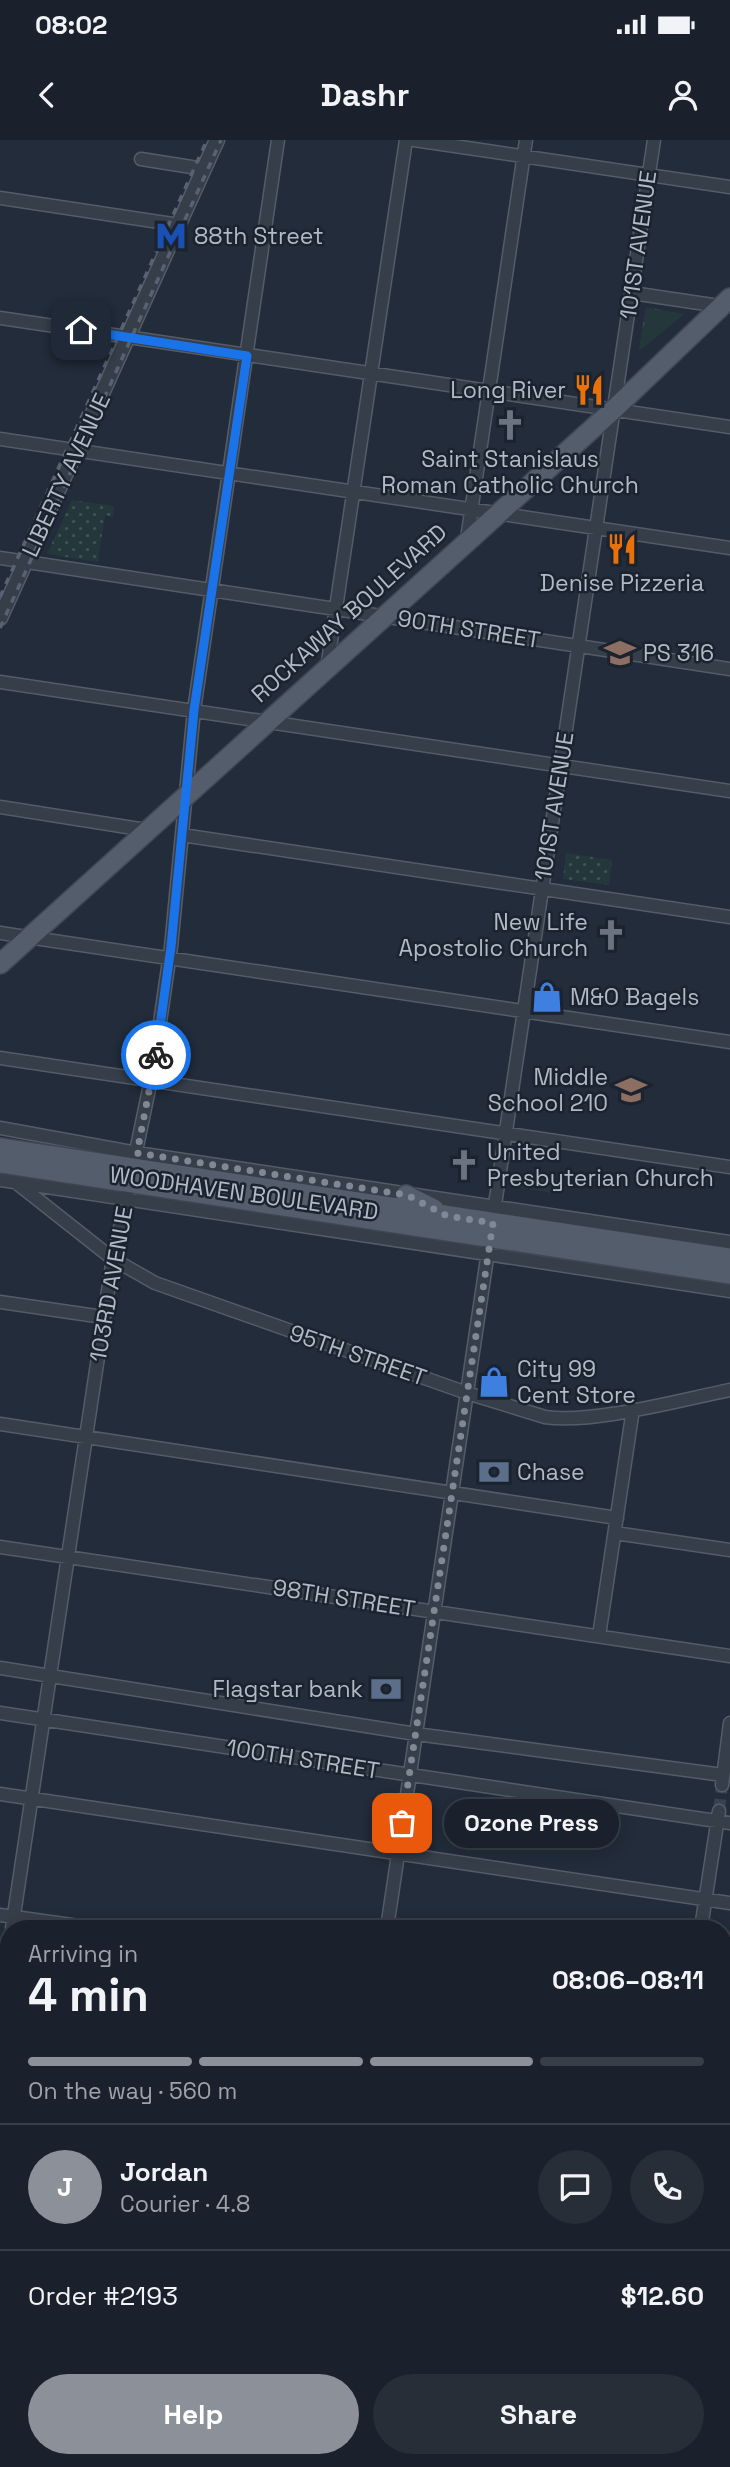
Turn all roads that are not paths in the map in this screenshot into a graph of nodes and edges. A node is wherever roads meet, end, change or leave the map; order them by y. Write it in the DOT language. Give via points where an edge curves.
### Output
graph roads {
  1 [pos="217,140"];
  2 [pos="278,140"];
  3 [pos="406,140"];
  4 [pos="414,140"];
  5 [pos="527,140"];
  6 [pos="654,140"];
  7 [pos="524,156"];
  8 [pos="141,159"];
  9 [pos="204,169"];
  10 [pos="649,175"];
  11 [pos="730,187"];
  12 [pos="0,198"];
  13 [pos="179,225"];
  14 [pos="632,293"];
  15 [pos="727,304"];
  16 [pos="0,318"];
  17 [pos="129,338"];
  18 [pos="247,356"];
  19 [pos="370,374"];
  20 [pos="489,392"];
  21 [pos="613,410"];
  22 [pos="730,427"];
  23 [pos="0,439"];
  24 [pos="77,450"];
  25 [pos="230,473"];
  26 [pos="353,492"];
  27 [pos="471,510"];
  28 [pos="496,513"];
  29 [pos="596,528"];
  30 [pos="467,539"];
  31 [pos="730,548"];
  32 [pos="0,558"];
  33 [pos="25,562"];
  34 [pos="212,591"];
  35 [pos="334,610"];
  36 [pos="384,617"];
  37 [pos="0,618"];
  38 [pos="578,646"];
  39 [pos="327,668"];
  40 [pos="730,668"];
  41 [pos="0,682"];
  42 [pos="194,710"];
  43 [pos="266,722"];
  44 [pos="560,766"];
  45 [pos="730,791"];
  46 [pos="187,793"];
  47 [pos="0,807"];
  48 [pos="146,830"];
  49 [pos="182,835"];
  50 [pos="542,888"];
  51 [pos="730,916"];
  52 [pos="0,933"];
  53 [pos="28,937"];
  54 [pos="170,958"];
  55 [pos="0,964"];
  56 [pos="523,1011"];
  57 [pos="730,1042"];
  58 [pos="0,1058"];
  59 [pos="152,1081"];
  60 [pos="0,1128"];
  61 [pos="505,1133"];
  62 [pos="0,1148"];
  63 [pos="0,1163"];
  64 [pos="730,1167"];
  65 [pos="132,1177"];
  66 [pos="0,1180"];
  67 [pos="18,1184"];
  68 [pos="407,1195"];
  69 [pos="447,1216"];
  70 [pos="492,1231"];
  71 [pos="730,1242"];
  72 [pos="730,1258"];
  73 [pos="113,1259"];
  74 [pos="669,1265"];
  75 [pos="730,1274"];
  76 [pos="696,1286"];
  77 [pos="730,1291"];
  78 [pos="0,1302"];
  79 [pos="103,1317"];
  80 [pos="730,1390"];
  81 [pos="467,1394"];
  82 [pos="632,1409"];
  83 [pos="0,1424"];
  84 [pos="86,1437"];
  85 [pos="452,1491"];
  86 [pos="617,1518"];
  87 [pos="615,1533"];
  88 [pos="0,1546"];
  89 [pos="730,1550"];
  90 [pos="67,1557"];
  91 [pos="434,1612"];
  92 [pos="598,1636"];
  93 [pos="730,1656"];
  94 [pos="0,1668"];
  95 [pos="50,1676"];
  96 [pos="0,1713"];
  97 [pos="43,1720"];
  98 [pos="730,1723"];
  99 [pos="416,1734"];
  100 [pos="410,1776"];
  101 [pos="0,1794"];
  102 [pos="31,1799"];
  103 [pos="722,1819"];
  104 [pos="398,1854"];
  105 [pos="706,1900"];
  106 [pos="730,1903"];
  107 [pos="8,1920"];
  108 [pos="388,1920"];
  109 [pos="702,1920"];
  1 -- 9 [label="street, LIBERTY AVENUE"];
  2 -- 18 [label="street, 103RD AVENUE"];
  3 -- 19 [label="street"];
  4 -- 7 [label="street"];
  5 -- 7 [label="street"];
  6 -- 10 [label="street, 101ST AVENUE"];
  7 -- 10 [label="street"];
  7 -- 20 [label="street"];
  8 -- 9 [label="street"];
  9 -- 13 [label="street, LIBERTY AVENUE"];
  10 -- 11 [label="street"];
  10 -- 14 [label="street, 101ST AVENUE"];
  12 -- 13 [label="street"];
  13 -- 17 [label="street, LIBERTY AVENUE"];
  14 -- 15 [label="street"];
  14 -- 21 [label="street, 101ST AVENUE"];
  15 -- 21 [label="main road, ROCKAWAY BOULEVARD"];
  16 -- 17 [label="street"];
  17 -- 18 [label="street"];
  17 -- 24 [label="street, LIBERTY AVENUE"];
  18 -- 19 [label="street"];
  18 -- 25 [label="street, 103RD AVENUE"];
  19 -- 20 [label="street"];
  19 -- 26 [label="street"];
  20 -- 21 [label="street"];
  20 -- 27 [label="street"];
  21 -- 22 [label="street"];
  21 -- 28 [label="main road, ROCKAWAY BOULEVARD"];
  21 -- 29 [label="street, 101ST AVENUE"];
  23 -- 24 [label="street"];
  24 -- 25 [label="street"];
  24 -- 33 [label="street, LIBERTY AVENUE"];
  25 -- 26 [label="street"];
  25 -- 34 [label="street, 103RD AVENUE"];
  26 -- 27 [label="street"];
  26 -- 35 [label="street"];
  27 -- 28 [label="street"];
  27 -- 30 [label="street"];
  28 -- 29 [label="street"];
  28 -- 30 [label="main road, ROCKAWAY BOULEVARD"];
  29 -- 31 [label="street"];
  29 -- 38 [label="street, 101ST AVENUE"];
  30 -- 36 [label="main road, ROCKAWAY BOULEVARD"];
  32 -- 33 [label="street, 90TH STREET"];
  33 -- 34 [label="street, 90TH STREET"];
  33 -- 37 [label="street, LIBERTY AVENUE"];
  34 -- 35 [label="street, 90TH STREET"];
  34 -- 42 [label="street, 103RD AVENUE"];
  35 -- 36 [label="street, 90TH STREET"];
  35 -- 39 [label="street"];
  36 -- 38 [label="street, 90TH STREET"];
  36 -- 39 [label="main road, ROCKAWAY BOULEVARD"];
  38 -- 40 [label="street, 90TH STREET"];
  38 -- 44 [label="street, 101ST AVENUE"];
  39 -- 43 [label="main road, ROCKAWAY BOULEVARD"];
  41 -- 42 [label="street"];
  42 -- 43 [label="street"];
  42 -- 46 [label="street, 103RD AVENUE"];
  43 -- 44 [label="street"];
  43 -- 46 [label="main road, ROCKAWAY BOULEVARD"];
  44 -- 45 [label="street"];
  44 -- 50 [label="street, 101ST AVENUE"];
  46 -- 48 [label="main road, ROCKAWAY BOULEVARD"];
  46 -- 49 [label="street, 103RD AVENUE"];
  47 -- 48 [label="street"];
  48 -- 53 [label="main road, ROCKAWAY BOULEVARD"];
  49 -- 50 [label="street"];
  49 -- 54 [label="street, 103RD AVENUE"];
  50 -- 51 [label="street"];
  50 -- 56 [label="street, 101ST AVENUE"];
  52 -- 53 [label="street"];
  53 -- 54 [label="street"];
  53 -- 55 [label="main road, ROCKAWAY BOULEVARD"];
  54 -- 56 [label="street"];
  54 -- 59 [label="street, 103RD AVENUE"];
  56 -- 57 [label="street"];
  56 -- 61 [label="street, 101ST AVENUE"];
  58 -- 59 [label="street"];
  59 -- 61 [label="street"];
  59 -- 65 [label="street, 103RD AVENUE"];
  60 -- 65 [label="street, WOODHAVEN BOULEVARD"];
  61 -- 64 [label="street"];
  61 -- 70 [label="street, 101ST AVENUE"];
  62 -- 65 [label="main road, WOODHAVEN BOULEVARD"];
  63 -- 65 [label="main road, WOODHAVEN BOULEVARD"];
  65 -- 67 [label="street, WOODHAVEN BOULEVARD"];
  65 -- 68 [label="street, WOODHAVEN BOULEVARD"];
  65 -- 69 [label="main road, WOODHAVEN BOULEVARD"];
  65 -- 70 [label="main road, WOODHAVEN BOULEVARD"];
  65 -- 73 [label="street, 103RD AVENUE"];
  66 -- 67 [label="street, WOODHAVEN BOULEVARD"];
  67 -- 73 [label="street, 95TH STREET"];
  68 -- 69 [label="main road"];
  68 -- 70 [label="street, WOODHAVEN BOULEVARD"];
  69 -- 70 [label="main road, WOODHAVEN BOULEVARD"];
  70 -- 71 [label="street, WOODHAVEN BOULEVARD"];
  70 -- 72 [label="main road, WOODHAVEN BOULEVARD"];
  70 -- 74 [label="main road, WOODHAVEN BOULEVARD"];
  70 -- 76 [label="street, WOODHAVEN BOULEVARD"];
  70 -- 81 [label="street, 101ST AVENUE"];
  73 -- 79 [label="street, 103RD AVENUE"];
  73 -- 81 [label="street, 95TH STREET" via="173,1291"];
  74 -- 75 [label="main road, WOODHAVEN BOULEVARD"];
  74 -- 76 [label="main road"];
  76 -- 77 [label="street, WOODHAVEN BOULEVARD"];
  78 -- 79 [label="street"];
  79 -- 84 [label="street, 103RD AVENUE"];
  80 -- 82 [label="street, 95TH STREET"];
  81 -- 82 [label="street, 95TH STREET" via="558,1419"];
  81 -- 85 [label="street, 101ST AVENUE"];
  82 -- 86 [label="street"];
  83 -- 84 [label="street"];
  84 -- 85 [label="street"];
  84 -- 90 [label="street, 103RD AVENUE"];
  85 -- 86 [label="street"];
  85 -- 91 [label="street, 101ST AVENUE"];
  86 -- 87 [label="street"];
  87 -- 89 [label="street"];
  87 -- 92 [label="street"];
  88 -- 90 [label="street, 98TH STREET"];
  90 -- 91 [label="street, 98TH STREET"];
  90 -- 95 [label="street, 103RD AVENUE"];
  91 -- 92 [label="street, 98TH STREET"];
  91 -- 99 [label="street, 101ST AVENUE"];
  92 -- 93 [label="street, 98TH STREET"];
  94 -- 95 [label="street"];
  95 -- 97 [label="street, 103RD AVENUE"];
  95 -- 99 [label="street"];
  96 -- 97 [label="street, 100TH STREET"];
  97 -- 100 [label="street, 100TH STREET"];
  97 -- 102 [label="street, 103RD AVENUE"];
  98 -- 99 [label="street" via="722,1780"];
  99 -- 100 [label="street, 101ST AVENUE"];
  100 -- 103 [label="street, 100TH STREET"];
  100 -- 104 [label="street, 101ST AVENUE"];
  101 -- 102 [label="street"];
  102 -- 104 [label="street"];
  102 -- 107 [label="street, 103RD AVENUE"];
  103 -- 105 [label="street"];
  104 -- 105 [label="street"];
  104 -- 108 [label="street, 101ST AVENUE"];
  105 -- 106 [label="street"];
  105 -- 109 [label="street"];
}
